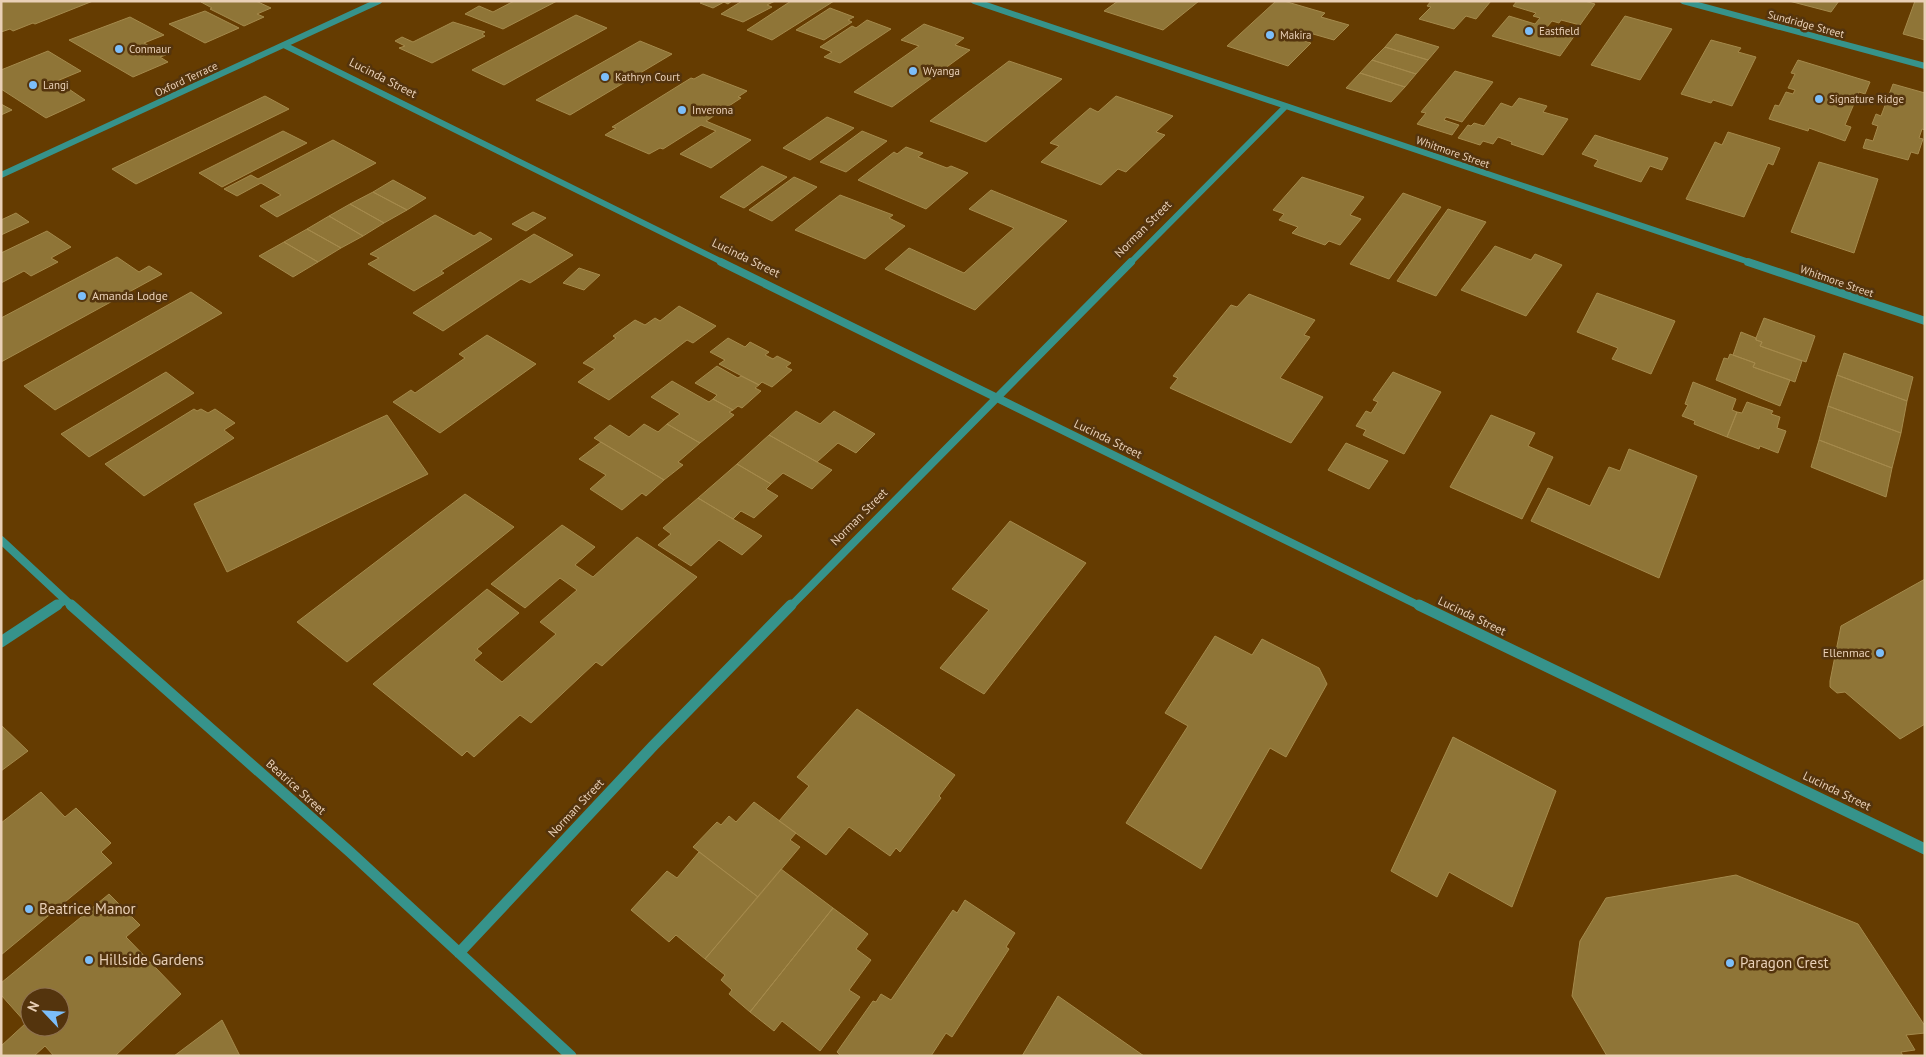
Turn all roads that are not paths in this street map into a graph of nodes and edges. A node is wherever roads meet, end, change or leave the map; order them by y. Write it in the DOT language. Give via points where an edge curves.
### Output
graph roads {
  1 [pos="379,1"];
  2 [pos="1683,1"];
  3 [pos="978,2"];
  4 [pos="284,45"];
  5 [pos="1925,66"];
  6 [pos="1285,107"];
  7 [pos="1,175"];
  8 [pos="1925,321"];
  9 [pos="995,398"];
  10 [pos="1,540"];
  11 [pos="64,600"];
  12 [pos="1,642"];
  13 [pos="1925,849"];
  14 [pos="459,953"];
  15 [pos="571,1056"];
  1 -- 4 [label="street, Oxford Terrace"];
  2 -- 5 [label="street, Sundridge Street"];
  3 -- 6 [label="street, Whitmore Street"];
  4 -- 7 [label="street, Oxford Terrace"];
  4 -- 9 [label="street, Lucinda Street"];
  6 -- 8 [label="street, Whitmore Street"];
  6 -- 9 [label="street, Norman Street"];
  9 -- 13 [label="street, Lucinda Street"];
  9 -- 14 [label="street, Norman Street" via="653,746"];
  10 -- 11 [label="street, Beatrice Street"];
  11 -- 12 [label="street"];
  11 -- 14 [label="street, Beatrice Street"];
  14 -- 15 [label="street, Beatrice Street"];
}
